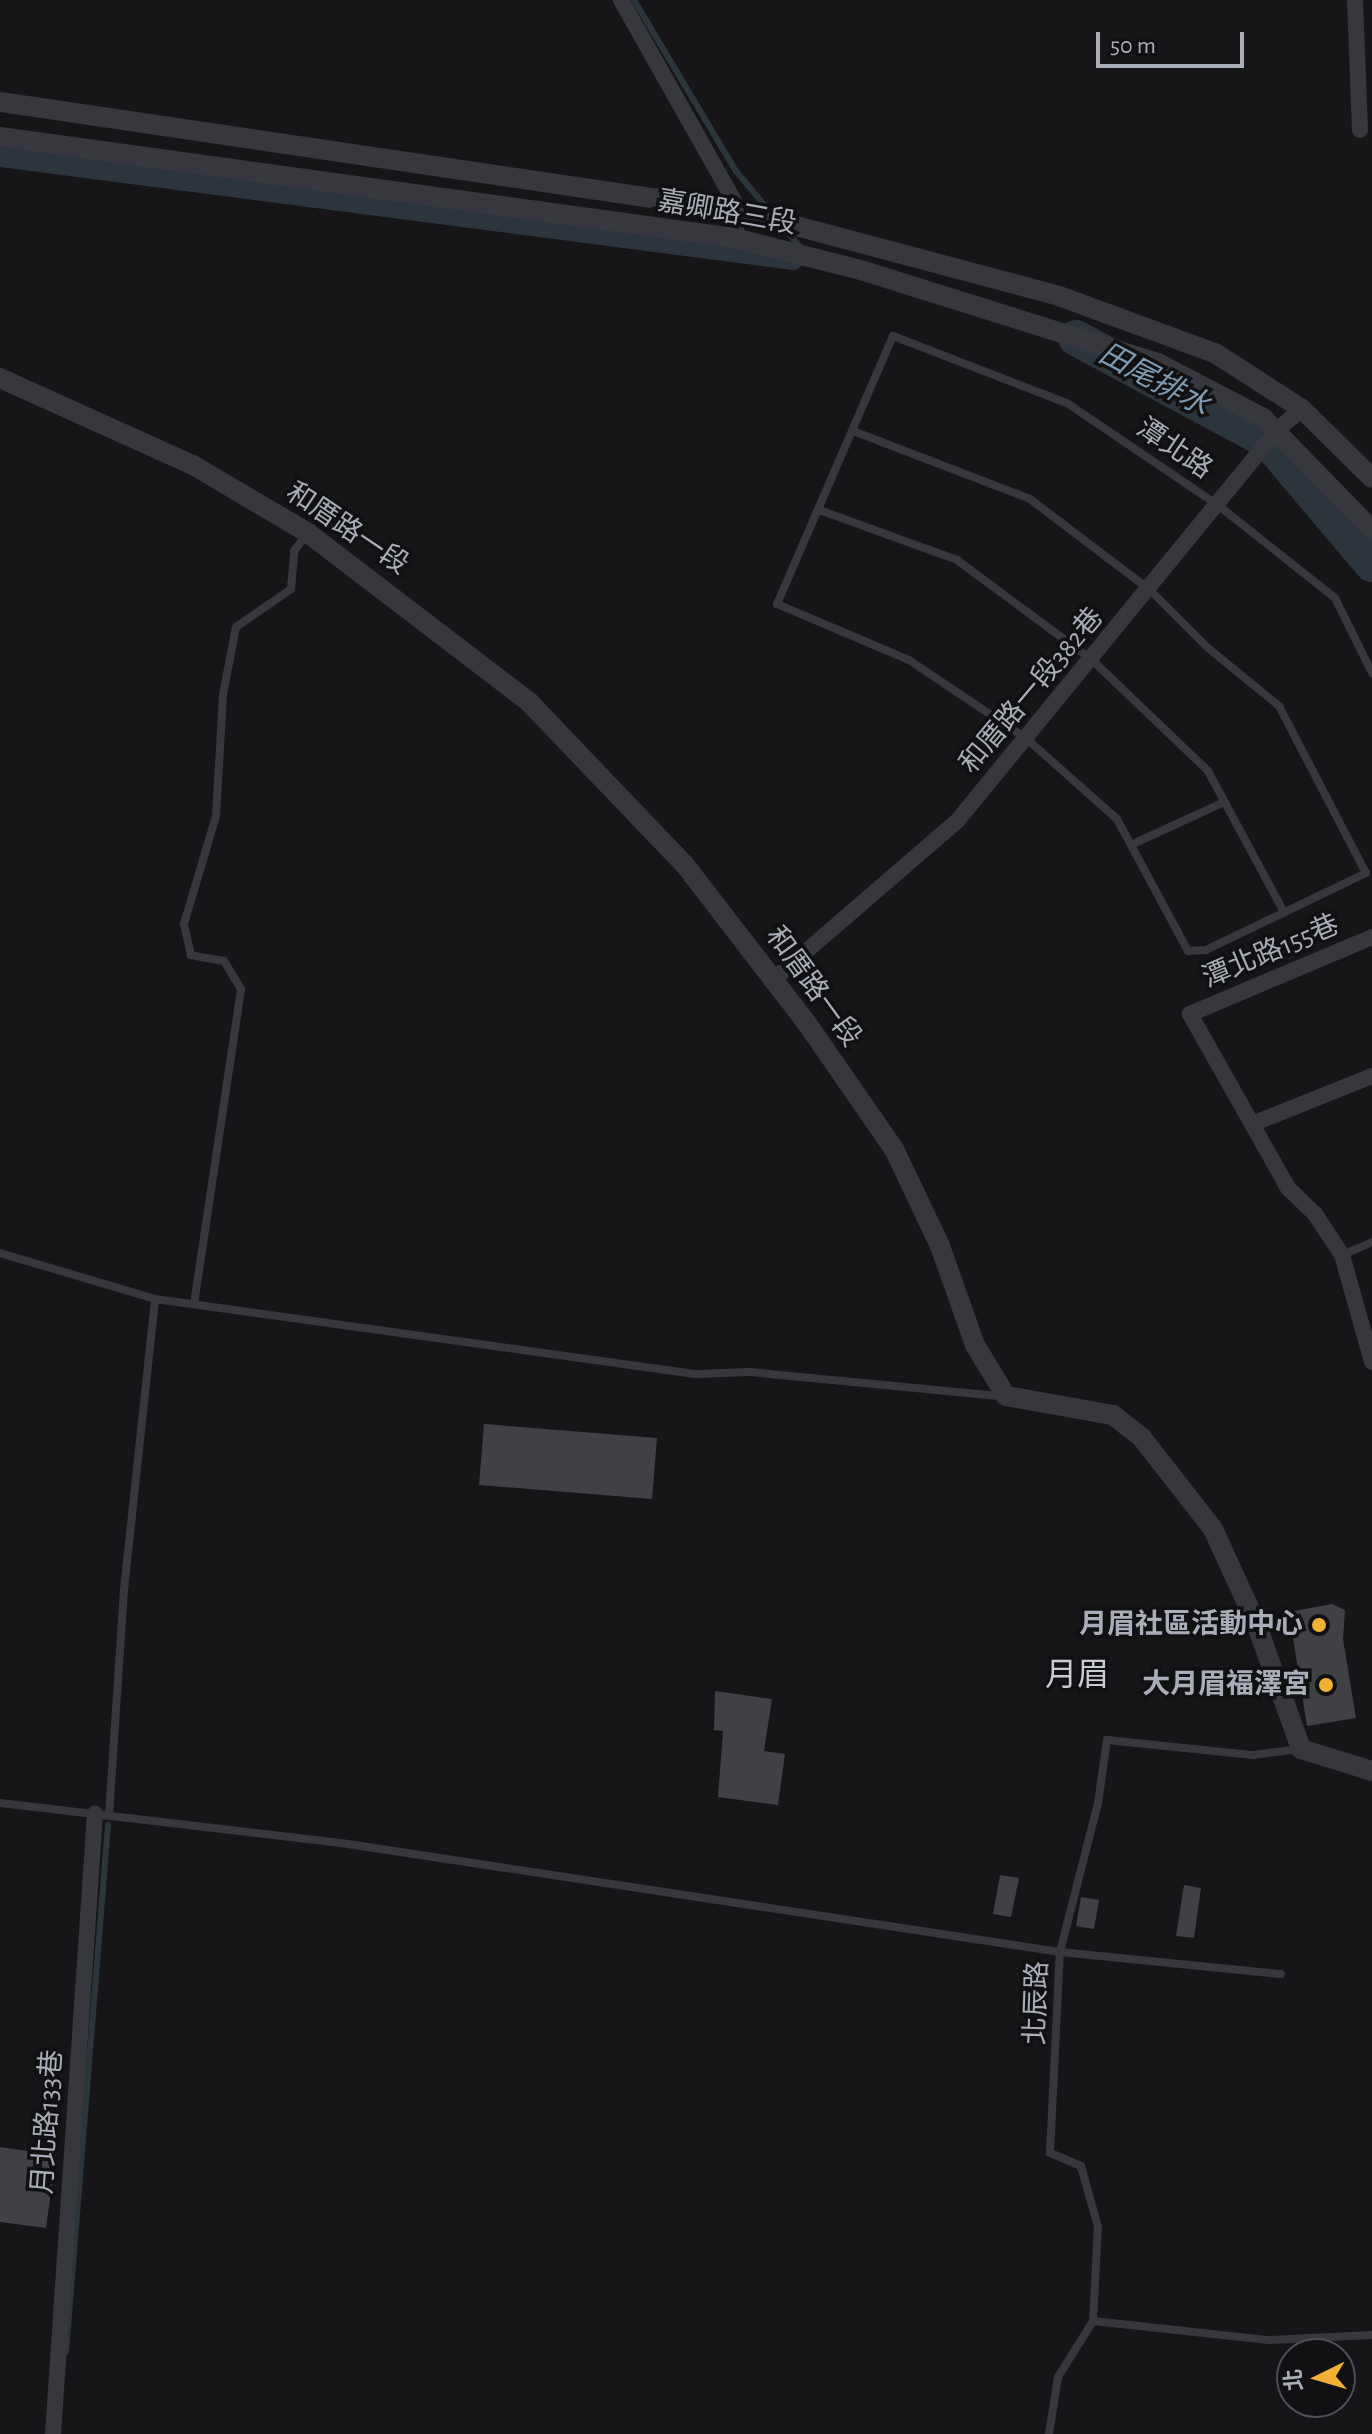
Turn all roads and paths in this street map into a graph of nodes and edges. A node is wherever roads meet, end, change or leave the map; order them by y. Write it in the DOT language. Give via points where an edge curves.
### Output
graph roads {
  1 [pos="621,0"];
  2 [pos="1355,0"];
  3 [pos="0,102"];
  4 [pos="1360,130"];
  5 [pos="0,137"];
  6 [pos="740,211"];
  7 [pos="734,238"];
  8 [pos="0,378"];
  9 [pos="1302,409"];
  10 [pos="1278,429"];
  11 [pos="853,431"];
  12 [pos="1372,478"];
  13 [pos="1219,506"];
  14 [pos="822,511"];
  15 [pos="1371,526"];
  16 [pos="308,533"];
  17 [pos="1150,590"];
  18 [pos="1091,659"];
  19 [pos="1372,673"];
  20 [pos="1027,739"];
  21 [pos="1224,802"];
  22 [pos="1135,843"];
  23 [pos="1284,912"];
  24 [pos="1372,937"];
  25 [pos="774,979"];
  26 [pos="1372,1076"];
  27 [pos="1252,1124"];
  28 [pos="1372,1242"];
  29 [pos="0,1253"];
  30 [pos="1342,1255"];
  31 [pos="155,1299"];
  32 [pos="194,1304"];
  33 [pos="1372,1362"];
  34 [pos="1006,1396"];
  35 [pos="1301,1749"];
  36 [pos="1372,1771"];
  37 [pos="0,1803"];
  38 [pos="102,1814"];
  39 [pos="1060,1952"];
  40 [pos="1281,1974"];
  41 [pos="1093,2321"];
  42 [pos="1372,2335"];
  43 [pos="53,2434"];
  44 [pos="1049,2434"];
  1 -- 6 [label="street"];
  2 -- 4 [label="street"];
  3 -- 6 [label="street, 嘉卿路三段"];
  5 -- 7 [label="street, 嘉卿路三段"];
  6 -- 7 [label="street"];
  6 -- 9 [label="street, 嘉卿路三段" via="1059,296 1215,353"];
  7 -- 10 [label="street, 嘉卿路三段" via="1158,363"];
  8 -- 16 [label="street, 和厝路一段" via="193,465"];
  9 -- 10 [label="street, 和厝路一段382巷"];
  9 -- 12 [label="street, 嘉卿路三段"];
  10 -- 13 [label="street, 和厝路一段382巷"];
  10 -- 15 [label="street, 嘉卿路三段"];
  11 -- 13 [label="lane, 潭北路" via="893,336 1067,403"];
  11 -- 14 [label="lane"];
  11 -- 17 [label="lane" via="1030,499"];
  13 -- 17 [label="street, 和厝路一段382巷"];
  13 -- 19 [label="lane, 潭北路" via="1335,598"];
  14 -- 18 [label="lane" via="957,560"];
  14 -- 20 [label="lane" via="777,604 909,660"];
  16 -- 25 [label="street, 和厝路一段" via="530,703 685,865"];
  16 -- 32 [label="lane" via="294,551 291,589 236,627 223,695 216,816 184,924 191,955 224,961 241,989"];
  17 -- 18 [label="street, 和厝路一段382巷"];
  17 -- 23 [label="lane" via="1208,648 1279,706 1366,873"];
  18 -- 20 [label="street, 和厝路一段382巷"];
  18 -- 21 [label="lane" via="1208,771"];
  20 -- 22 [label="lane" via="1117,819"];
  20 -- 25 [label="street, 和厝路一段382巷" via="958,820"];
  21 -- 22 [label="lane"];
  21 -- 23 [label="lane"];
  22 -- 23 [label="lane" via="1188,951 1206,950"];
  24 -- 27 [label="street, 潭北路155巷" via="1190,1014"];
  25 -- 34 [label="street, 和厝路一段" via="894,1149 940,1246 975,1345"];
  26 -- 27 [label="street"];
  27 -- 30 [label="street" via="1288,1188 1315,1214"];
  28 -- 30 [label="lane"];
  29 -- 31 [label="lane"];
  30 -- 33 [label="street"];
  31 -- 32 [label="lane"];
  31 -- 38 [label="lane"];
  32 -- 34 [label="lane" via="695,1374 750,1372"];
  34 -- 35 [label="street" via="1113,1415 1142,1438 1213,1529 1256,1623"];
  35 -- 36 [label="street"];
  35 -- 39 [label="lane, 北辰路" via="1253,1755 1107,1740 1098,1803"];
  37 -- 38 [label="lane"];
  38 -- 39 [label="lane" via="341,1843"];
  38 -- 43 [label="street, 月北路133巷"];
  39 -- 40 [label="lane"];
  39 -- 41 [label="lane, 北辰路" via="1050,2153 1081,2166 1098,2227"];
  41 -- 42 [label="lane" via="1269,2340"];
  41 -- 44 [label="lane, 北辰路" via="1058,2377"];
}
